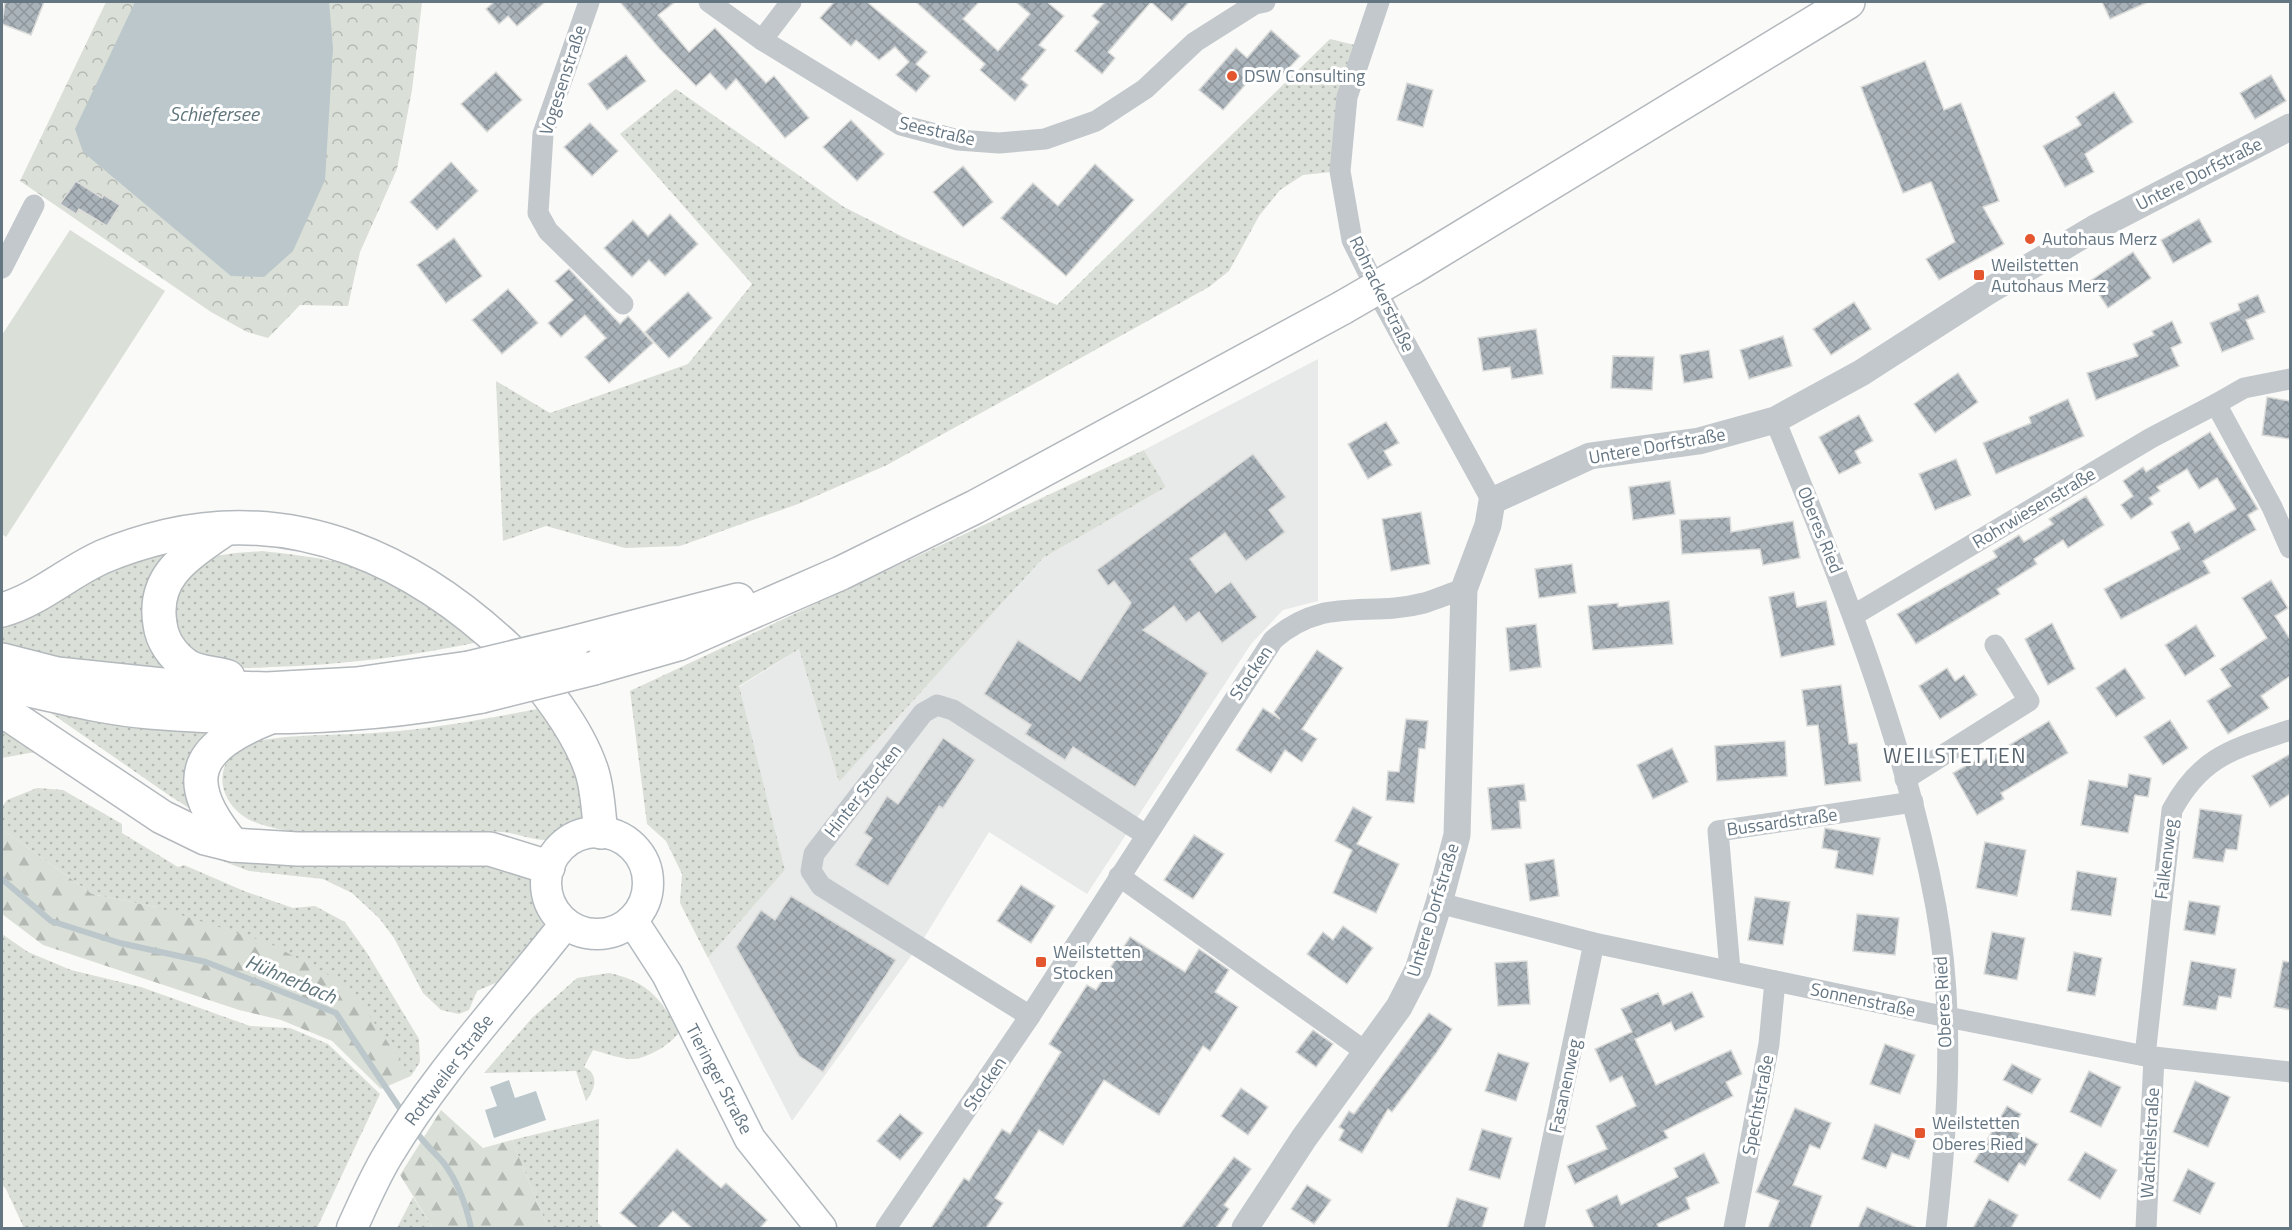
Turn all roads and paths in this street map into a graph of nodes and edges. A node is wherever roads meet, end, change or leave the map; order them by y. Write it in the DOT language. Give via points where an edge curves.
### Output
graph roads {
  1 [pos="589,2"];
  2 [pos="709,2"];
  3 [pos="791,2"];
  4 [pos="1265,2"];
  5 [pos="1848,2"];
  6 [pos="1374,3"];
  7 [pos="762,40"];
  8 [pos="2290,127"];
  9 [pos="34,205"];
  10 [pos="2,268"];
  11 [pos="623,304"];
  12 [pos="2290,379"];
  13 [pos="2216,404"];
  14 [pos="1775,420"];
  15 [pos="1492,501"];
  16 [pos="227,528"];
  17 [pos="2290,548"];
  18 [pos="841,573"];
  19 [pos="1464,589"];
  20 [pos="2,610"];
  21 [pos="1854,615"];
  22 [pos="1995,645"];
  23 [pos="2,660"];
  24 [pos="475,682"];
  25 [pos="2,684"];
  26 [pos="271,702"];
  27 [pos="2,710"];
  28 [pos="2290,730"];
  29 [pos="1905,779"];
  30 [pos="1912,802"];
  31 [pos="601,832"];
  32 [pos="1146,835"];
  33 [pos="233,845"];
  34 [pos="548,867"];
  35 [pos="1119,876"];
  36 [pos="1440,903"];
  37 [pos="632,920"];
  38 [pos="565,924"];
  39 [pos="1594,943"];
  40 [pos="1730,970"];
  41 [pos="1775,981"];
  42 [pos="1030,1016"];
  43 [pos="1947,1017"];
  44 [pos="1366,1052"];
  45 [pos="2149,1056"];
  46 [pos="2290,1072"];
  47 [pos="352,1228"];
  48 [pos="821,1228"];
  49 [pos="886,1228"];
  50 [pos="1245,1228"];
  51 [pos="1534,1228"];
  52 [pos="1734,1228"];
  53 [pos="1936,1228"];
  54 [pos="2146,1228"];
  1 -- 11 [label="street, Vogesenstraße" via="543,134 538,213 548,231"];
  2 -- 7 [label="street, Seestraße"];
  3 -- 7 [label="street"];
  4 -- 7 [label="street, Seestraße" via="1254,4 1195,42 1145,90 1096,122 1045,139 999,143 958,140 901,125"];
  5 -- 18 [label="highway, bridge" via="1342,308 975,507"];
  6 -- 15 [label="street, Rohrackerstraße" via="1347,97 1341,171 1352,240"];
  8 -- 14 [label="street, Untere Dorfstraße" via="2095,228 1860,373"];
  9 -- 10 [label="street"];
  12 -- 13 [label="street, Rohrwiesenstraße" via="2244,388"];
  13 -- 17 [label="street"];
  13 -- 21 [label="street, Rohrwiesenstraße" via="2151,438"];
  14 -- 15 [label="street, Untere Dorfstraße" via="1700,441 1590,456"];
  14 -- 21 [label="street, Oberes Ried"];
  15 -- 19 [label="street, Untere Dorfstraße" via="1488,525"];
  16 -- 20 [label="highway" via="167,536 102,557 19,605"];
  16 -- 26 [label="highway" via="184,557 160,589 161,635 173,654 189,667"];
  16 -- 31 [label="highway" via="272,528 319,537 370,554 411,575 458,607 530,671 562,714 591,769"];
  18 -- 24 [label="highway, bridge" via="573,643"];
  18 -- 24 [label="highway, bridge" via="678,644 594,668"];
  19 -- 32 [label="street, Stocken" via="1423,603 1315,614 1291,625 1267,649"];
  19 -- 36 [label="street, Untere Dorfstraße" via="1457,835"];
  21 -- 29 [label="street, Oberes Ried"];
  22 -- 29 [label="street" via="2029,701"];
  23 -- 26 [label="highway" via="57,674 172,686"];
  24 -- 26 [label="highway" via="357,684"];
  25 -- 26 [label="highway" via="148,712"];
  26 -- 33 [label="highway" via="211,751 200,778 204,804"];
  27 -- 33 [label="highway" via="162,817 205,838"];
  28 -- 45 [label="street, Falkenweg" via="2235,749 2211,762 2185,785 2172,810"];
  29 -- 30 [label="street, Oberes Ried"];
  30 -- 40 [label="street, Bussardstraße" via="1718,831"];
  30 -- 43 [label="street, Oberes Ried" via="1936,909"];
  31 -- 34 [label="main road" via="584,833 568,840"];
  31 -- 37 [label="main road" via="631,845 645,866 648,891"];
  32 -- 35 [label="street, Stocken"];
  32 -- 42 [label="street, Hinter Stocken" via="953,710 937,705 923,714 814,854 811,871 821,886"];
  33 -- 34 [label="highway" via="297,849 490,849"];
  34 -- 38 [label="main road" via="547,898"];
  35 -- 42 [label="street, Stocken"];
  35 -- 44 [label="street"];
  36 -- 39 [label="street, Sonnenstraße"];
  36 -- 44 [label="street, Untere Dorfstraße" via="1418,970 1399,1007"];
  37 -- 38 [label="main road" via="614,931 592,934"];
  37 -- 48 [label="main road, Tieringer Straße" via="667,974 750,1138"];
  38 -- 47 [label="main road, Rottweiler Straße" via="428,1094 386,1156"];
  39 -- 40 [label="street, Sonnenstraße"];
  39 -- 51 [label="street, Fasanenweg"];
  40 -- 41 [label="street, Sonnenstraße"];
  41 -- 43 [label="street, Sonnenstraße"];
  41 -- 52 [label="street, Spechtstraße" via="1769,1044"];
  42 -- 49 [label="street, Stocken"];
  43 -- 45 [label="street, Sonnenstraße"];
  43 -- 53 [label="street, Oberes Ried" via="1944,1161"];
  44 -- 50 [label="street, Untere Dorfstraße"];
  45 -- 46 [label="street, Sonnenstraße"];
  45 -- 54 [label="street, Wachtelstraße"];
}
